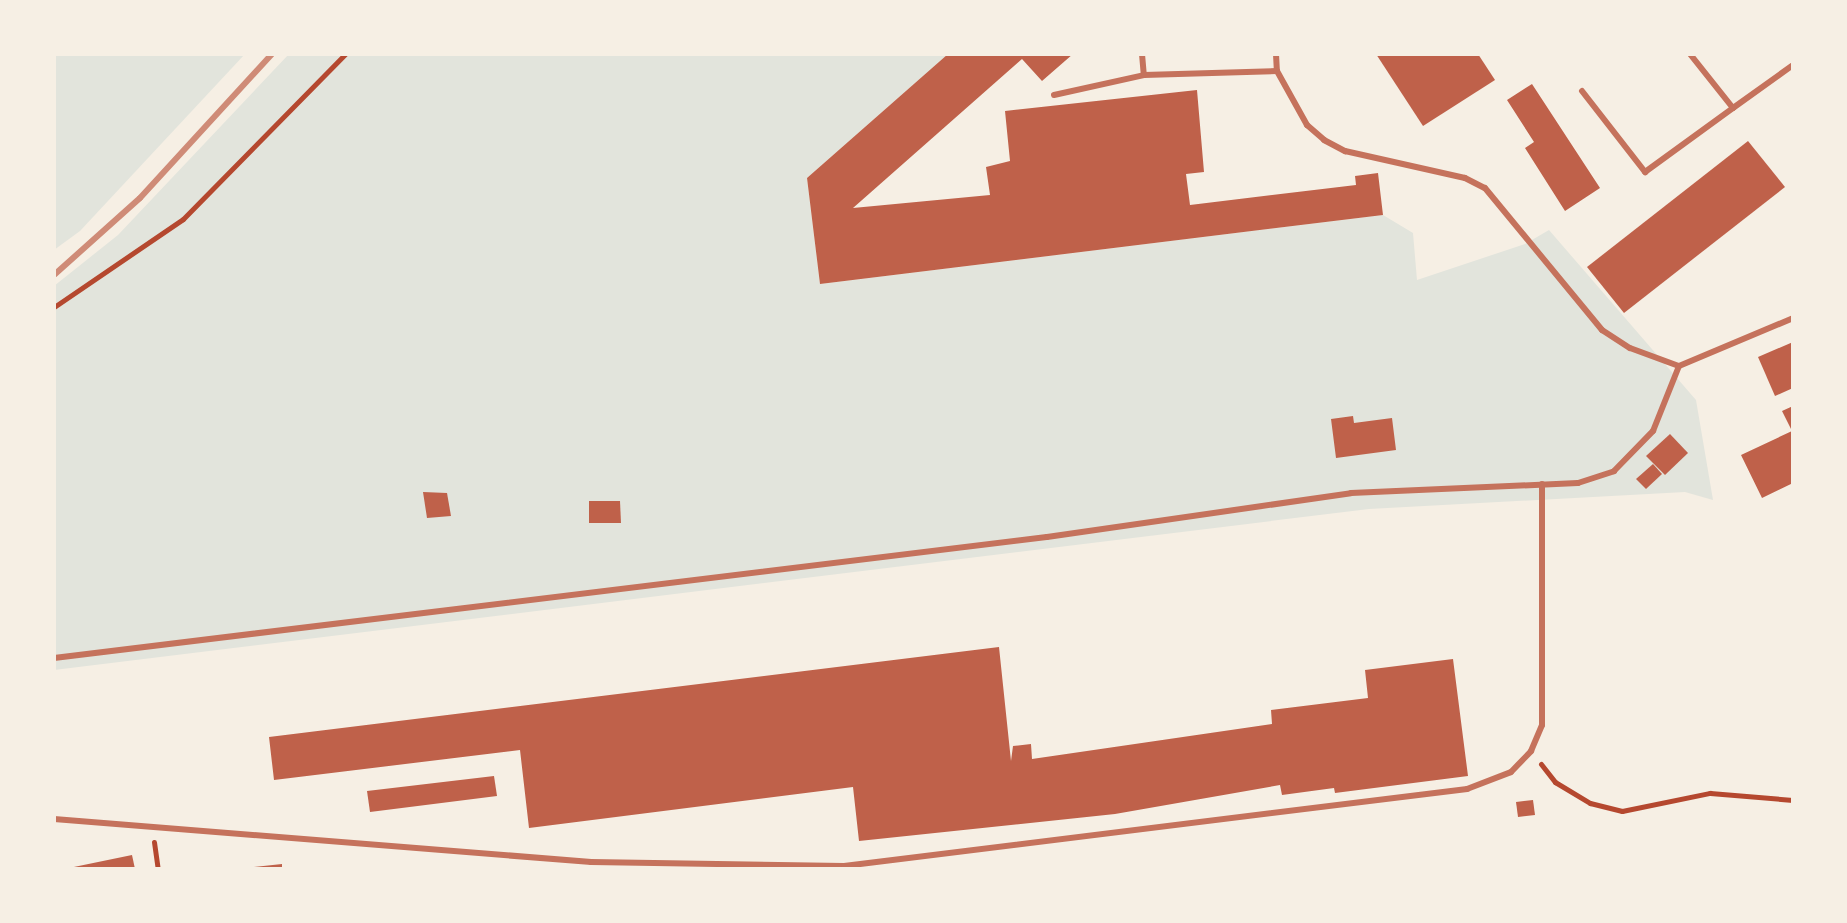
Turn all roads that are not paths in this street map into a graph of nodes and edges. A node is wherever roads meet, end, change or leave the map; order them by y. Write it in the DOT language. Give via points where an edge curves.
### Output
graph roads {
  1 [pos="1142,54"];
  2 [pos="1276,54"];
  3 [pos="1690,54"];
  4 [pos="1793,65"];
  5 [pos="1277,71"];
  6 [pos="1144,75"];
  7 [pos="1582,91"];
  8 [pos="1054,95"];
  9 [pos="1733,108"];
  10 [pos="1793,318"];
  11 [pos="1679,366"];
  12 [pos="1542,484"];
  13 [pos="54,658"];
  14 [pos="54,819"];
  1 -- 6 [label="lane"];
  2 -- 5 [label="lane"];
  3 -- 9 [label="lane"];
  4 -- 9 [label="lane"];
  5 -- 6 [label="lane"];
  5 -- 11 [label="lane" via="1307,125 1324,140 1345,151 1465,178 1485,188 1602,330 1630,348"];
  6 -- 8 [label="lane"];
  7 -- 9 [label="lane" via="1645,172"];
  10 -- 11 [label="lane"];
  11 -- 12 [label="lane" via="1653,431 1614,471 1578,483"];
  12 -- 13 [label="lane" via="1351,493 1032,539"];
  12 -- 14 [label="lane" via="1542,725 1531,751 1511,772 1467,789 844,866 591,862"];
}
